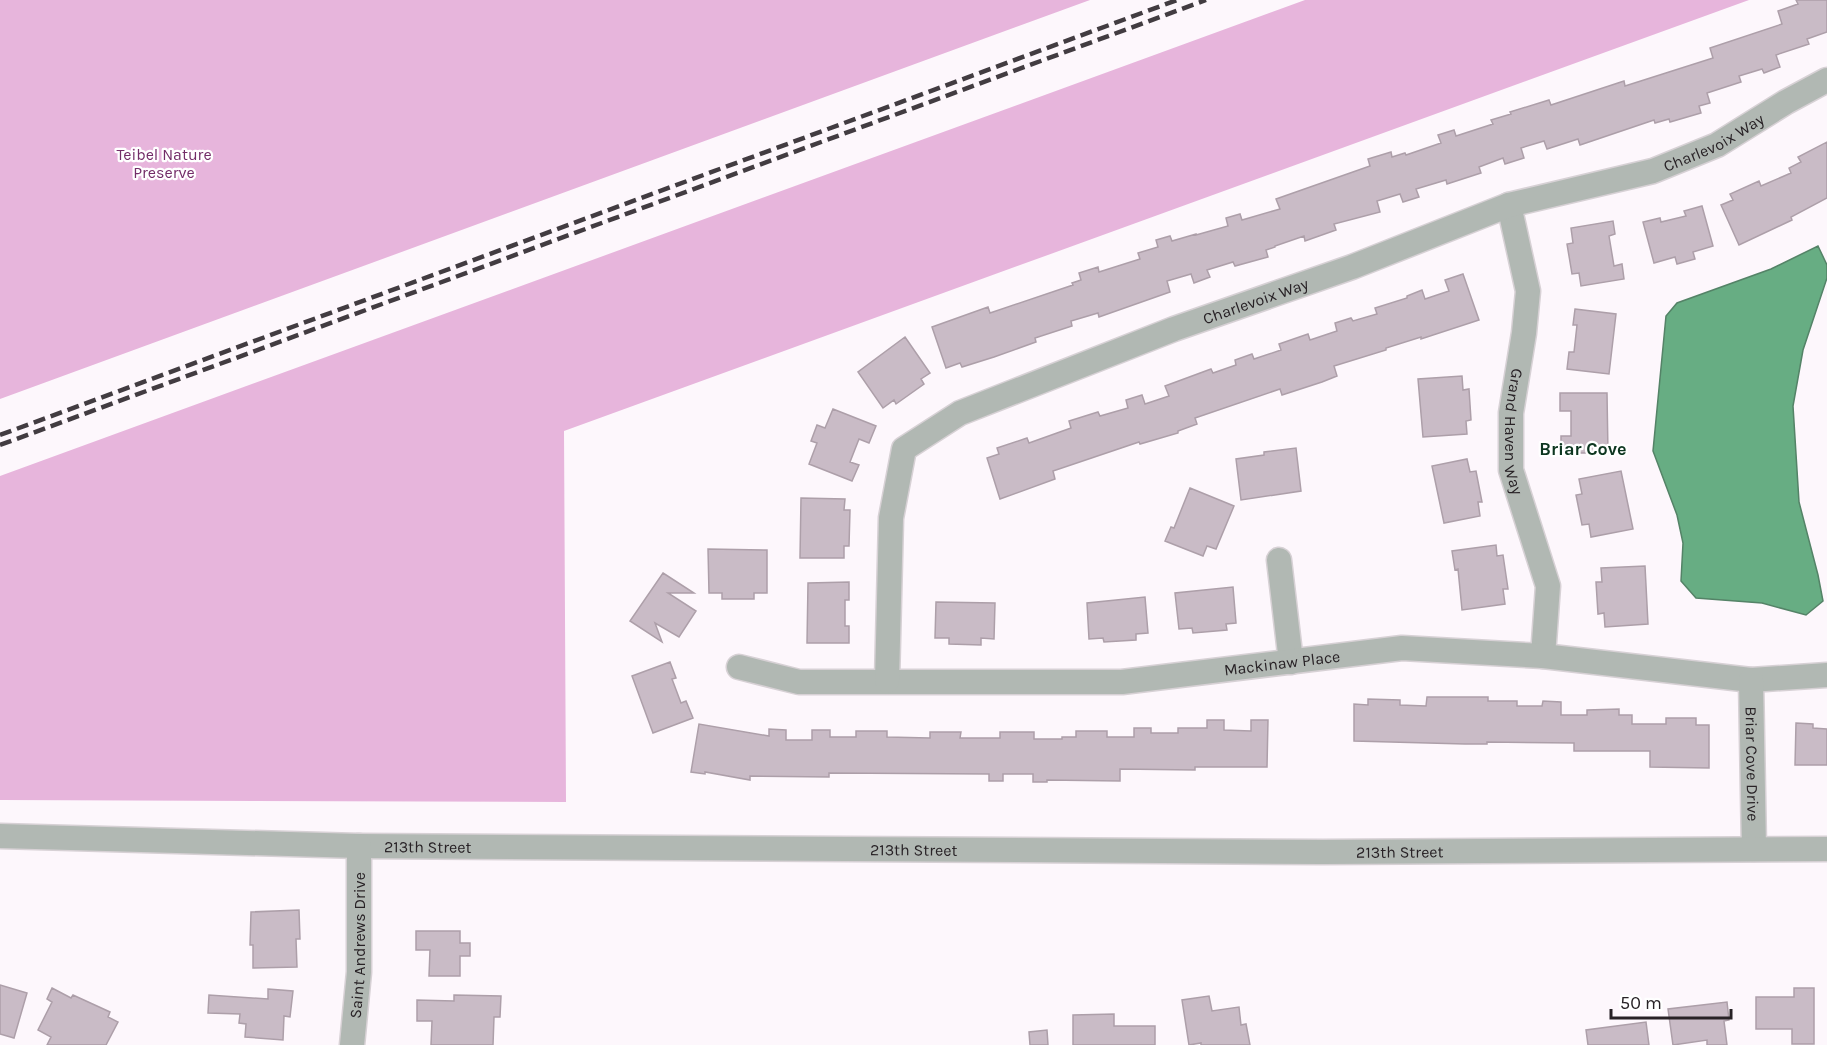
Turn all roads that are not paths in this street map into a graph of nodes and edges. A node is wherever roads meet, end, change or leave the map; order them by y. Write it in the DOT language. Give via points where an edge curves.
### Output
graph roads {
  1 [pos="1827,80"];
  2 [pos="1509,205"];
  3 [pos="1279,560"];
  4 [pos="1543,656"];
  5 [pos="1291,662"];
  6 [pos="739,667"];
  7 [pos="1827,675"];
  8 [pos="1751,680"];
  9 [pos="887,681"];
  10 [pos="0,836"];
  11 [pos="359,846"];
  12 [pos="1754,849"];
  13 [pos="1827,849"];
  14 [pos="352,1045"];
  1 -- 2 [label="street, Charlevoix Way" via="1717,145 1653,171"];
  2 -- 4 [label="street, Grand Haven Way" via="1528,291 1511,412 1511,470 1548,586"];
  2 -- 9 [label="street, Charlevoix Way" via="960,413 904,449 891,518"];
  3 -- 5 [label="street"];
  4 -- 5 [label="street, Mackinaw Place" via="1402,648"];
  4 -- 8 [label="street, Mackinaw Place"];
  5 -- 9 [label="street, Mackinaw Place" via="1122,682"];
  6 -- 9 [label="street, Mackinaw Place" via="799,682"];
  7 -- 8 [label="street, Mackinaw Place"];
  8 -- 12 [label="street, Briar Cove Drive"];
  10 -- 11 [label="street, 213th Street"];
  11 -- 12 [label="street, 213th Street" via="1323,852"];
  11 -- 14 [label="street, Saint Andrews Drive" via="359,972"];
  12 -- 13 [label="street, 213th Street"];
}
